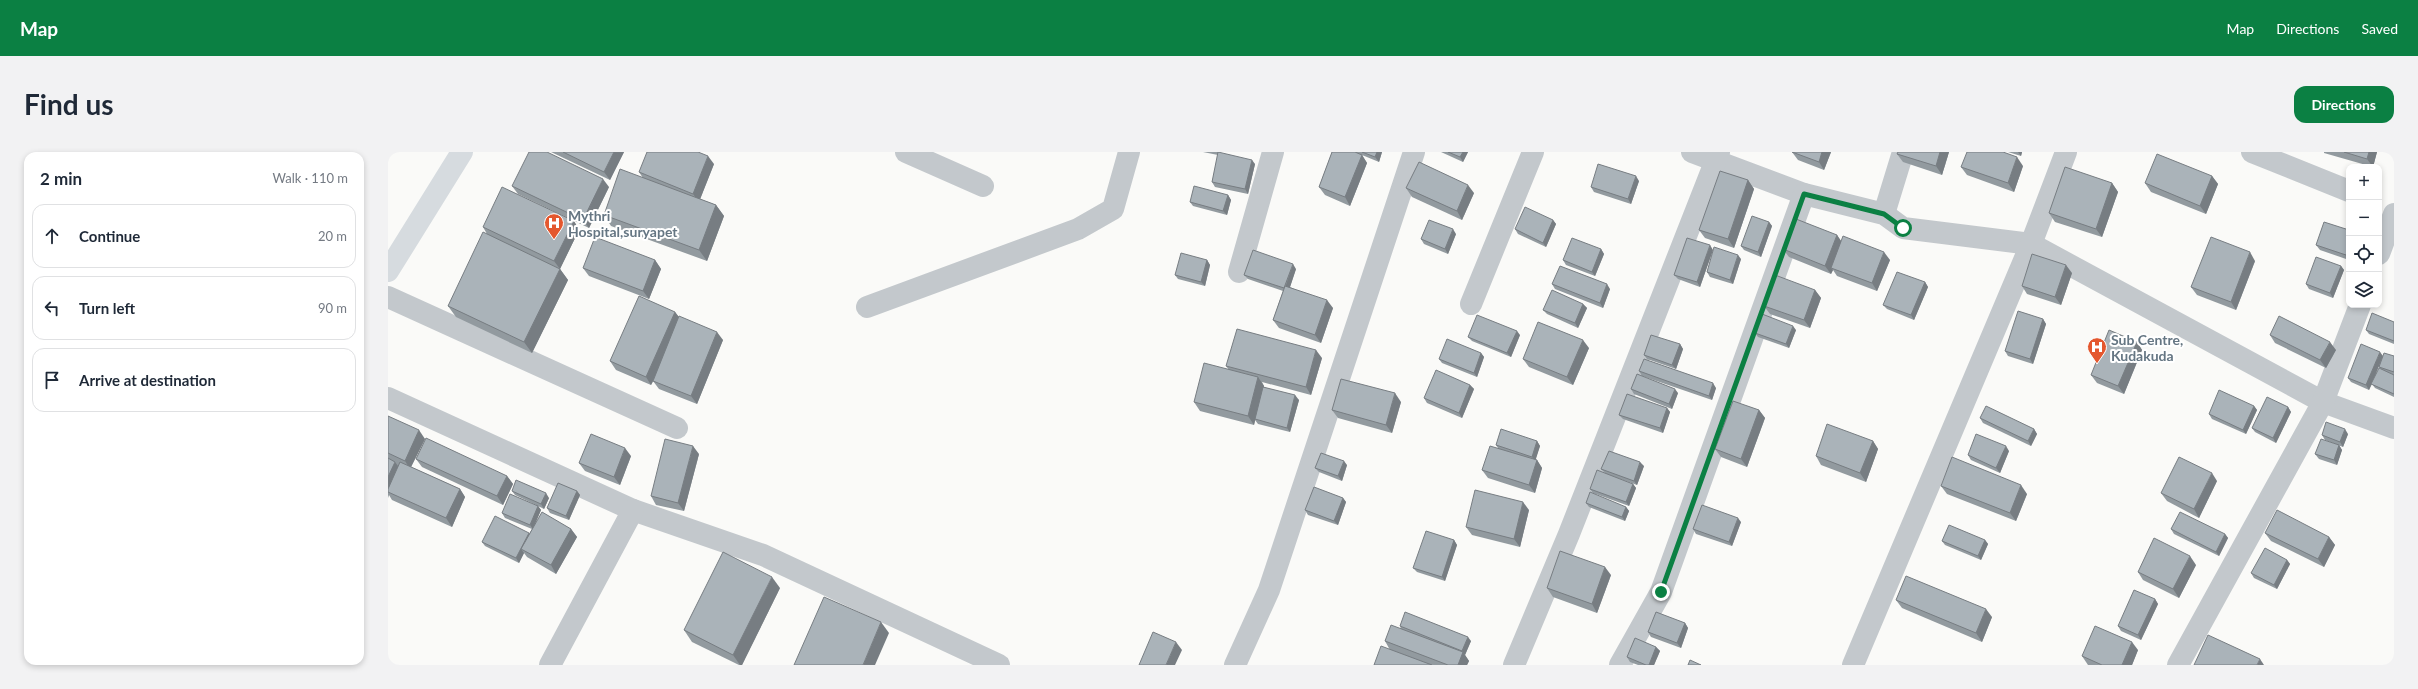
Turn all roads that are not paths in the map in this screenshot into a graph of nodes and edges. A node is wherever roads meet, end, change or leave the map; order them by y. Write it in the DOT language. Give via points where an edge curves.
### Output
graph roads {
  1 [pos="462,152"];
  2 [pos="906,152"];
  3 [pos="1129,152"];
  4 [pos="1273,152"];
  5 [pos="1414,152"];
  6 [pos="1533,152"];
  7 [pos="1692,152"];
  8 [pos="1903,152"];
  9 [pos="2066,152"];
  10 [pos="2252,152"];
  11 [pos="1717,156"];
  12 [pos="983,186"];
  13 [pos="2346,190"];
  14 [pos="1804,194"];
  15 [pos="2382,204"];
  16 [pos="2394,209"];
  17 [pos="1884,214"];
  18 [pos="2394,214"];
  19 [pos="2032,244"];
  20 [pos="2382,246"];
  21 [pos="388,271"];
  22 [pos="1239,272"];
  23 [pos="388,297"];
  24 [pos="1471,304"];
  25 [pos="867,307"];
  26 [pos="2359,308"];
  27 [pos="388,398"];
  28 [pos="2323,402"];
  29 [pos="677,428"];
  30 [pos="2394,428"];
  31 [pos="633,510"];
  32 [pos="550,665"];
  33 [pos="999,665"];
  34 [pos="1235,665"];
  35 [pos="1514,665"];
  36 [pos="1620,665"];
  37 [pos="1853,665"];
  38 [pos="2178,665"];
  1 -- 21 [label="main road"];
  2 -- 12 [label="street"];
  3 -- 25 [label="street" via="1113,209 1078,229"];
  4 -- 22 [label="street"];
  5 -- 34 [label="street" via="1269,590"];
  6 -- 24 [label="street"];
  7 -- 11 [label="street"];
  8 -- 17 [label="street"];
  9 -- 19 [label="street"];
  10 -- 13 [label="street"];
  11 -- 14 [label="street"];
  11 -- 35 [label="street" via="1569,534"];
  14 -- 17 [label="street"];
  14 -- 36 [label="street" via="1661,592"];
  15 -- 16 [label="street"];
  17 -- 19 [label="street" via="1903,228"];
  18 -- 20 [label="street"];
  19 -- 28 [label="street"];
  19 -- 37 [label="street"];
  23 -- 29 [label="street"];
  26 -- 28 [label="street"];
  27 -- 31 [label="street"];
  28 -- 30 [label="street"];
  28 -- 38 [label="street"];
  31 -- 32 [label="street"];
  31 -- 33 [label="street" via="763,555"];
}
